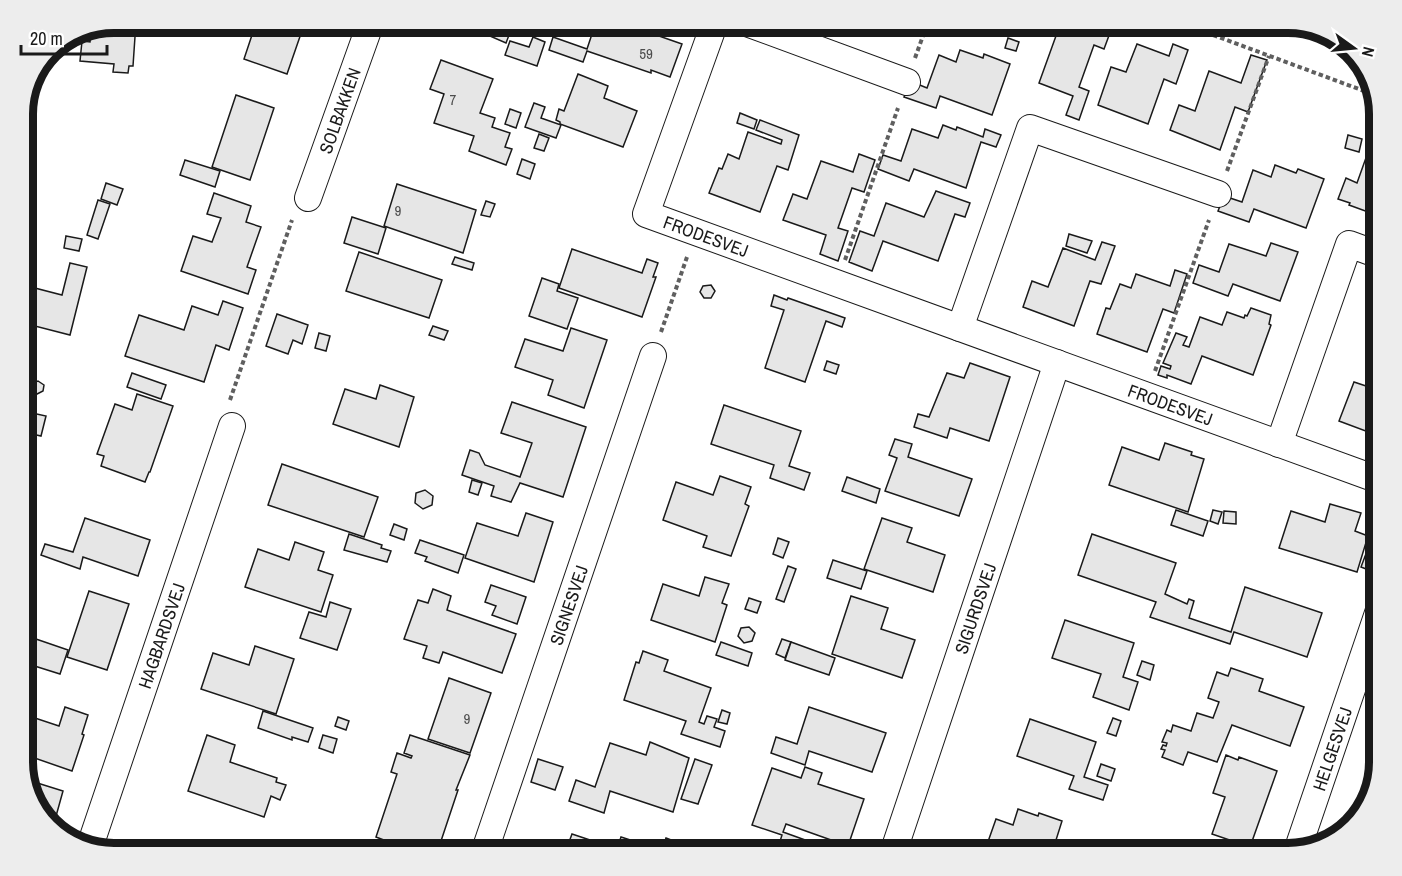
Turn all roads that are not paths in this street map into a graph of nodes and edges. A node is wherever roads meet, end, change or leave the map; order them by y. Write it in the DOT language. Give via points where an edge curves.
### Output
graph roads {
  1 [pos="367,33"];
  2 [pos="711,33"];
  3 [pos="774,33"];
  4 [pos="907,82"];
  5 [pos="1218,194"];
  6 [pos="308,198"];
  7 [pos="1369,251"];
  8 [pos="960,328"];
  9 [pos="653,356"];
  10 [pos="1057,363"];
  11 [pos="232,426"];
  12 [pos="1279,444"];
  13 [pos="1369,476"];
  14 [pos="1369,639"];
  15 [pos="92,840"];
  16 [pos="1300,842"];
  17 [pos="488,843"];
  18 [pos="896,843"];
  1 -- 6 [label="street, SOLBAKKEN"];
  2 -- 8 [label="street, FRODESVEJ" via="645,214"];
  3 -- 4 [label="street"];
  5 -- 8 [label="street" via="1030,128"];
  7 -- 12 [label="street" via="1349,244"];
  8 -- 10 [label="street, FRODESVEJ"];
  9 -- 17 [label="street, SIGNESVEJ"];
  10 -- 12 [label="street, FRODESVEJ"];
  10 -- 18 [label="street, SIGURDSVEJ"];
  11 -- 15 [label="street, HAGBARDSVEJ"];
  12 -- 13 [label="street, FRODESVEJ"];
  14 -- 16 [label="street, HELGESVEJ"];
}
